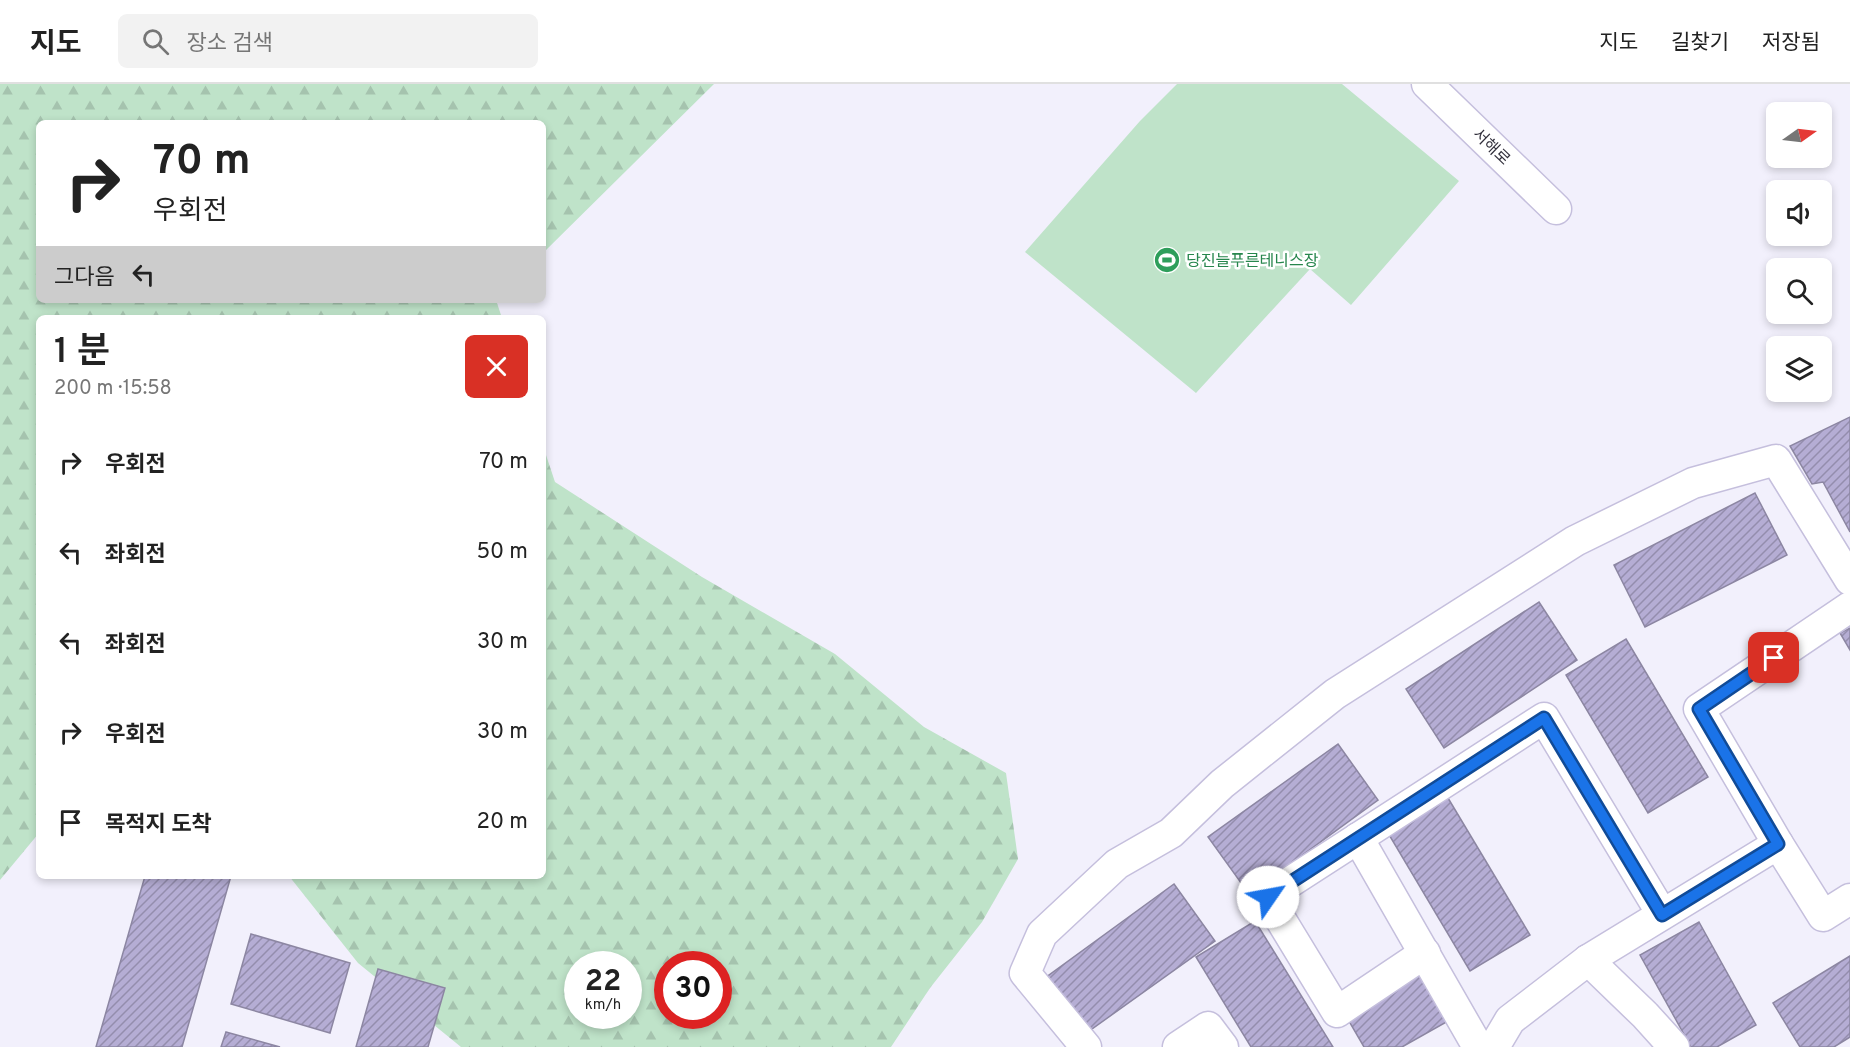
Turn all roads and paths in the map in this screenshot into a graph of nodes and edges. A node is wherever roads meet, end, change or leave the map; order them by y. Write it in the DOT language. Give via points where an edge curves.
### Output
graph roads {
  1 [pos="1427,84"];
  2 [pos="1556,208"];
  3 [pos="1850,580"];
  4 [pos="1850,607"];
  5 [pos="1358,838"];
  6 [pos="1778,844"];
  7 [pos="1850,899"];
  8 [pos="1662,915"];
  9 [pos="1425,953"];
  10 [pos="1588,960"];
  11 [pos="1086,1047"];
  12 [pos="1178,1047"];
  13 [pos="1223,1047"];
  14 [pos="1479,1047"];
  15 [pos="1494,1047"];
  16 [pos="1674,1047"];
  1 -- 2 [label="street, 서해로"];
  3 -- 11 [label="street" via="1776,460 1693,483 1575,542 1335,694 1222,784 1172,833 1117,864 1042,934 1025,973"];
  4 -- 6 [label="street" via="1699,709"];
  5 -- 8 [label="street" via="1544,718"];
  5 -- 9 [label="street"];
  5 -- 9 [label="street" via="1268,897 1338,1012"];
  6 -- 7 [label="street" via="1823,916"];
  6 -- 8 [label="street"];
  8 -- 10 [label="street"];
  9 -- 14 [label="street"];
  10 -- 15 [label="street" via="1510,1020"];
  10 -- 16 [label="street"];
  12 -- 13 [label="street" via="1208,1026"];
}
